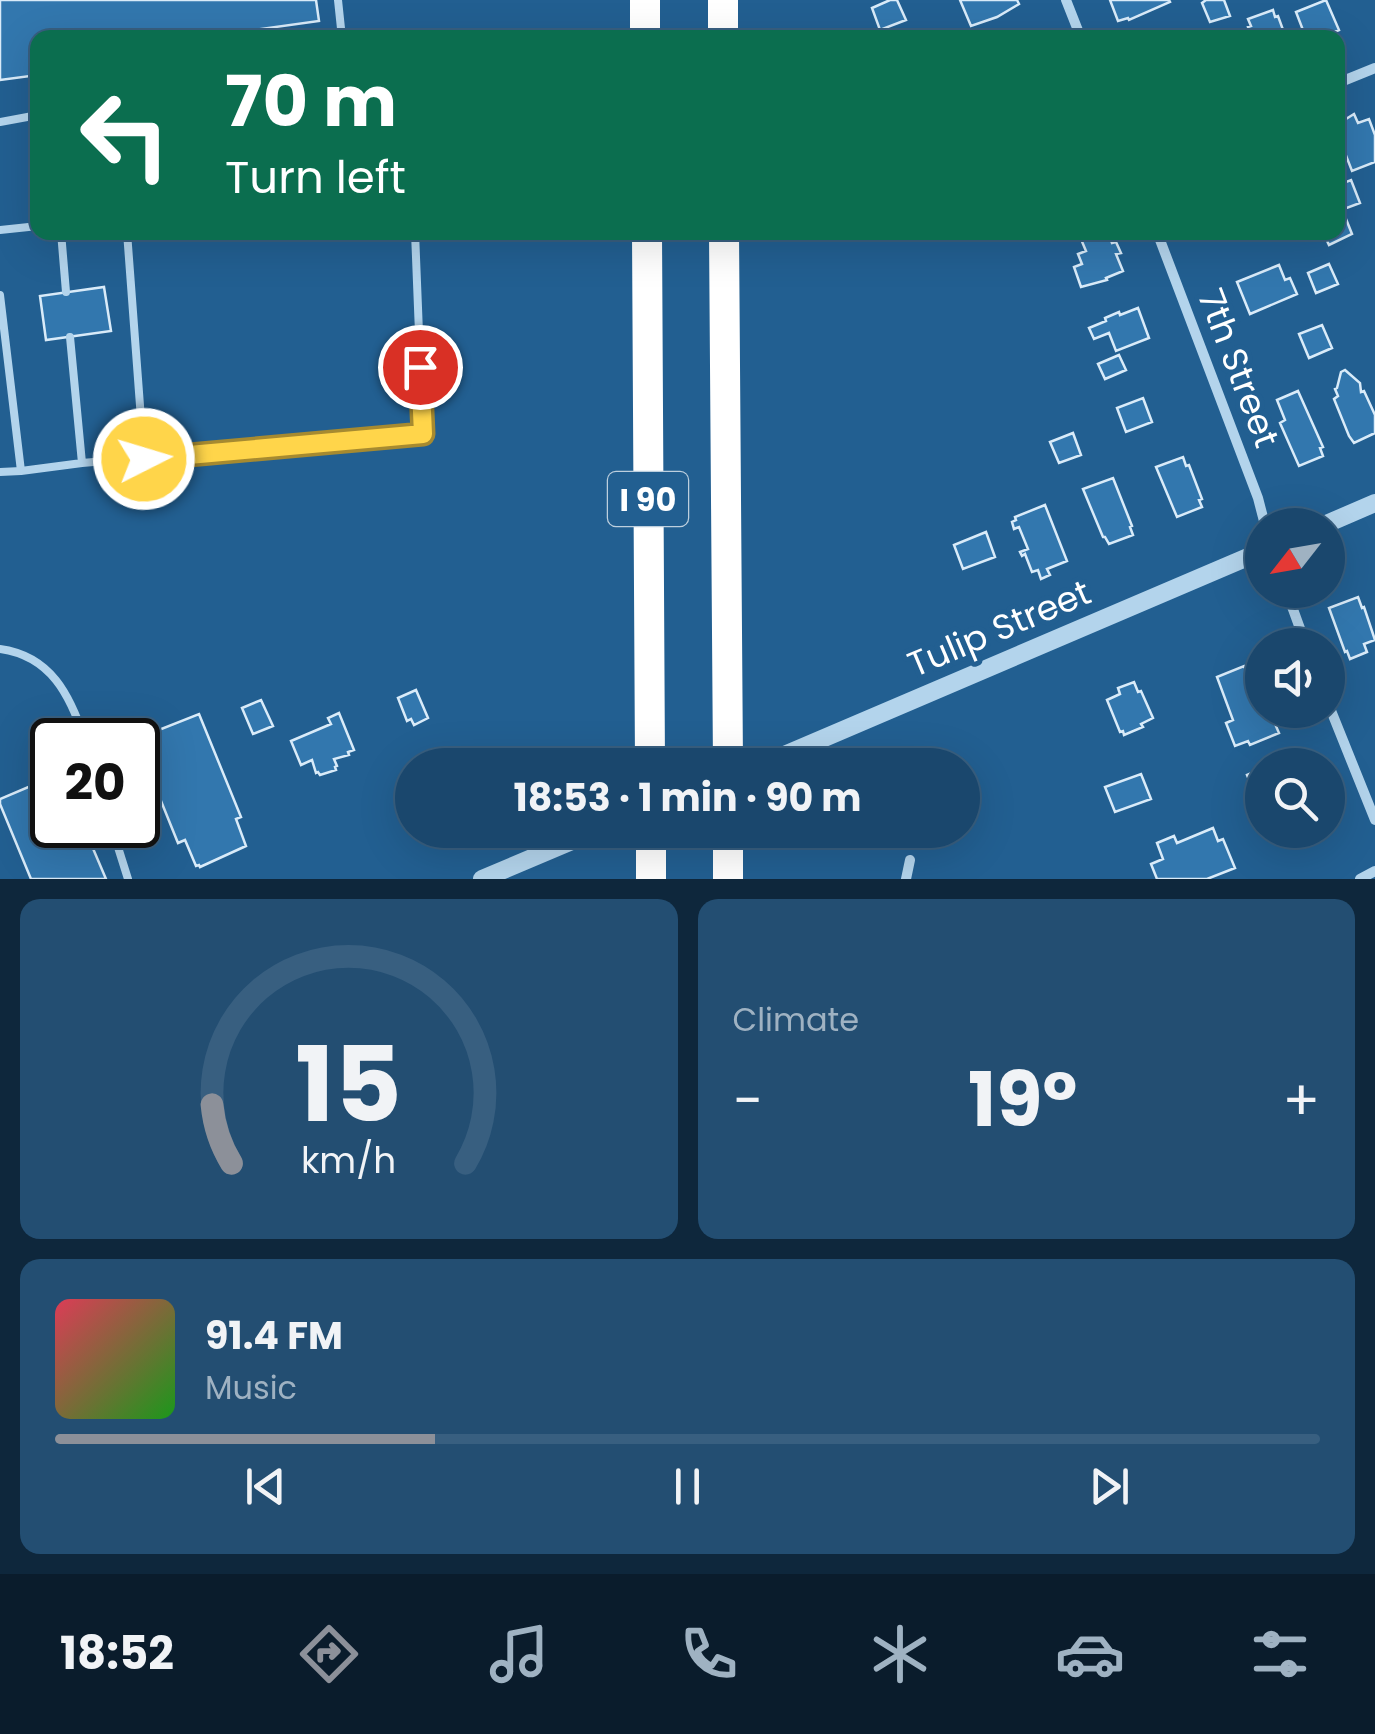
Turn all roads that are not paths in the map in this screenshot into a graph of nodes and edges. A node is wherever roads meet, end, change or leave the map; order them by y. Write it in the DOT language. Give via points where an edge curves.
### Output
graph roads {
  1 [pos="338,0"];
  2 [pos="645,0"];
  3 [pos="723,0"];
  4 [pos="1066,0"];
  5 [pos="341,30"];
  6 [pos="645,30"];
  7 [pos="723,30"];
  8 [pos="1078,30"];
  9 [pos="1375,68"];
  10 [pos="1345,80"];
  11 [pos="30,116"];
  12 [pos="0,122"];
  13 [pos="30,227"];
  14 [pos="0,230"];
  15 [pos="62,240"];
  16 [pos="128,240"];
  17 [pos="415,240"];
  18 [pos="646,240"];
  19 [pos="724,240"];
  20 [pos="1160,240"];
  21 [pos="66,292"];
  22 [pos="0,295"];
  23 [pos="70,337"];
  24 [pos="144,459"];
  25 [pos="82,463"];
  26 [pos="21,471"];
  27 [pos="0,472"];
  28 [pos="1375,503"];
  29 [pos="1261,508"];
  30 [pos="1345,516"];
  31 [pos="1245,558"];
  32 [pos="0,649"];
  33 [pos="77,718"];
  34 [pos="1338,728"];
  35 [pos="650,748"];
  36 [pos="728,748"];
  37 [pos="801,748"];
  38 [pos="1375,820"];
  39 [pos="118,848"];
  40 [pos="555,848"];
  41 [pos="650,848"];
  42 [pos="728,848"];
  43 [pos="910,860"];
  44 [pos="1375,871"];
  45 [pos="128,879"];
  46 [pos="482,879"];
  47 [pos="651,879"];
  48 [pos="728,879"];
  49 [pos="906,879"];
  50 [pos="1360,879"];
  1 -- 5 [label="lane"];
  2 -- 6 [label="highway"];
  3 -- 7 [label="highway"];
  4 -- 8 [label="street"];
  9 -- 10 [label="street"];
  11 -- 12 [label="lane"];
  13 -- 14 [label="lane"];
  15 -- 21 [label="lane"];
  16 -- 24 [label="lane"];
  17 -- 24 [label="lane" via="423,434"];
  18 -- 35 [label="highway, I 90"];
  19 -- 36 [label="highway, I 90"];
  20 -- 29 [label="street, 7th Street"];
  22 -- 26 [label="lane"];
  23 -- 25 [label="lane"];
  24 -- 25 [label="lane"];
  25 -- 26 [label="lane"];
  26 -- 27 [label="lane"];
  28 -- 30 [label="street"];
  31 -- 37 [label="street, Tulip Street"];
  32 -- 33 [label="lane" via="41,664"];
  34 -- 38 [label="street"];
  39 -- 45 [label="lane"];
  40 -- 46 [label="street"];
  41 -- 47 [label="highway"];
  42 -- 48 [label="highway"];
  43 -- 49 [label="street"];
  44 -- 50 [label="street"];
}
